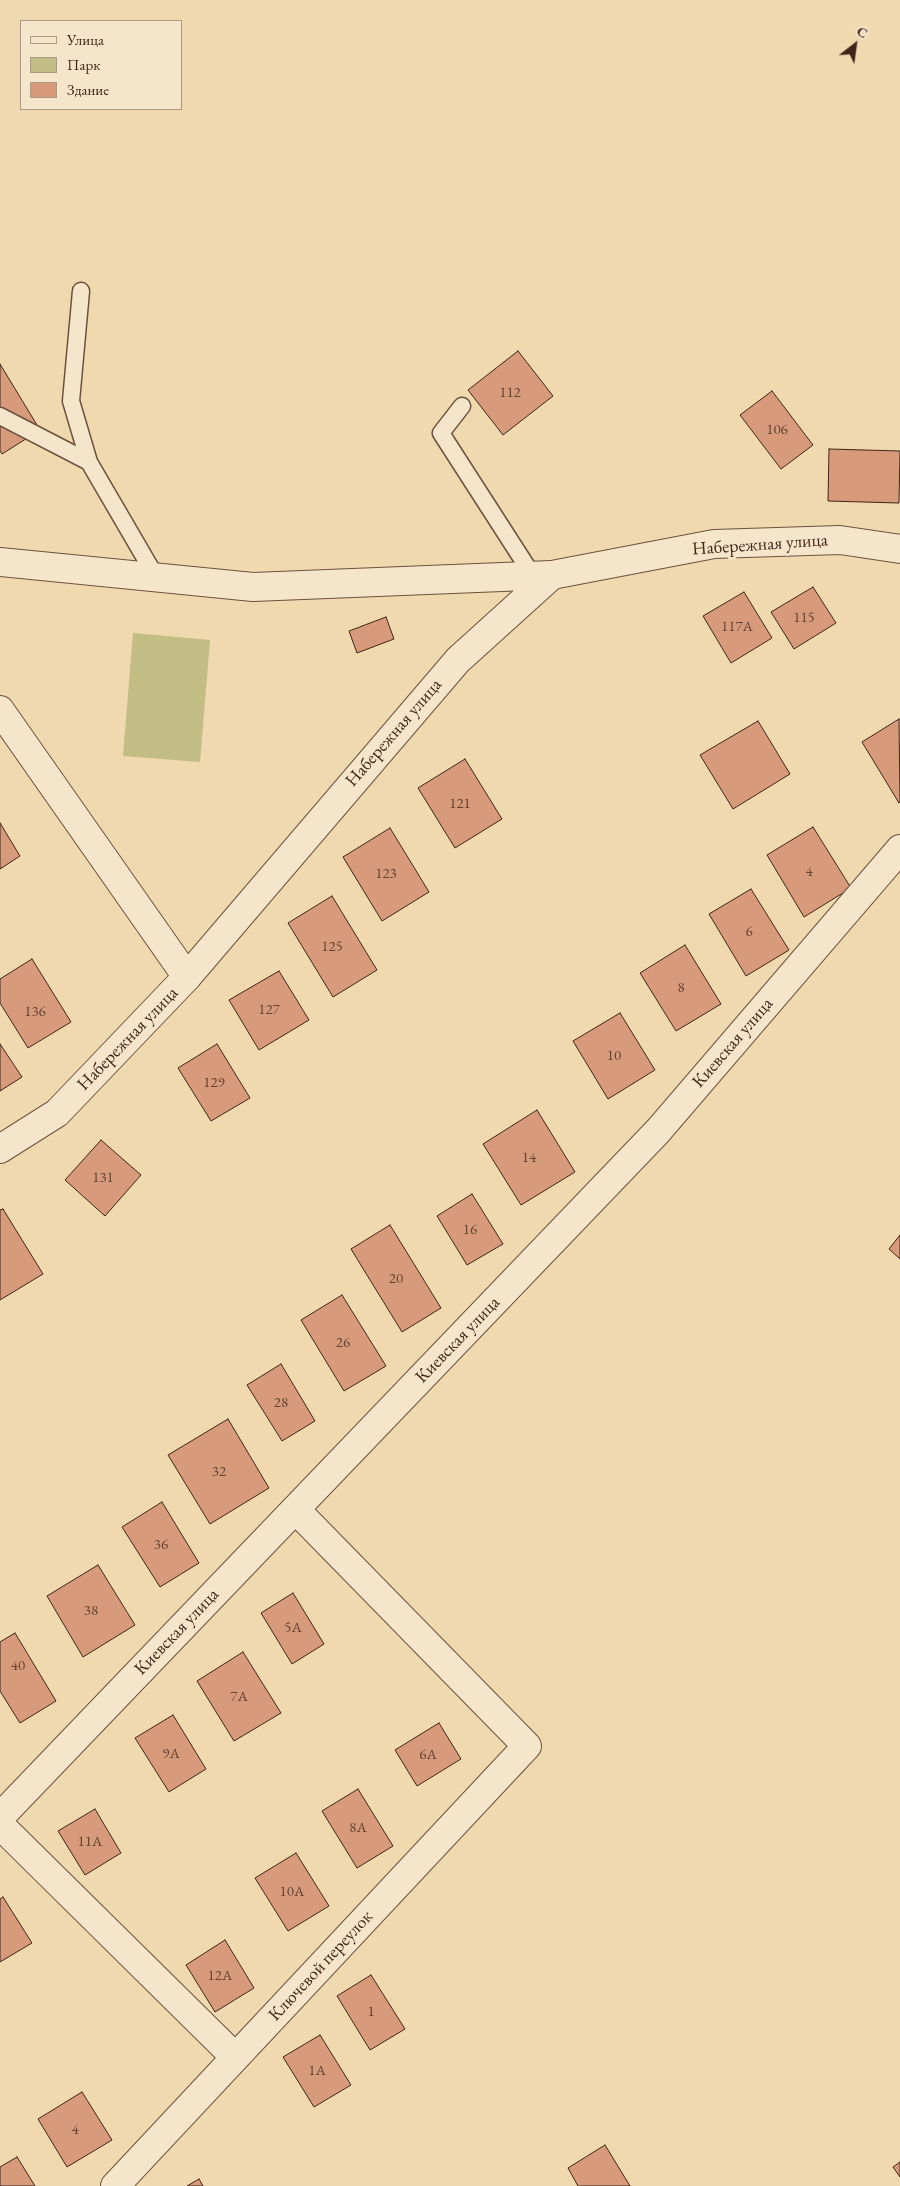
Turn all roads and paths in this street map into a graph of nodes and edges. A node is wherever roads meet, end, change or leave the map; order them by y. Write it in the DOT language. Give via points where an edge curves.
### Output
graph roads {
  1 [pos="81,291"];
  2 [pos="462,406"];
  3 [pos="0,416"];
  4 [pos="89,462"];
  5 [pos="900,549"];
  6 [pos="0,562"];
  7 [pos="542,575"];
  8 [pos="156,578"];
  9 [pos="0,710"];
  10 [pos="900,849"];
  11 [pos="187,977"];
  12 [pos="0,1149"];
  13 [pos="296,1510"];
  14 [pos="0,1817"];
  15 [pos="0,1825"];
  16 [pos="235,2057"];
  17 [pos="115,2186"];
  1 -- 4 [label="lane" via="71,401"];
  2 -- 7 [label="lane" via="441,433"];
  3 -- 4 [label="lane"];
  4 -- 8 [label="lane"];
  5 -- 7 [label="street, Набережная улица" via="840,540 714,544"];
  6 -- 8 [label="street"];
  7 -- 8 [label="street" via="253,587"];
  7 -- 11 [label="street, Набережная улица" via="458,660"];
  9 -- 11 [label="street"];
  10 -- 13 [label="street, Киевская улица" via="658,1131"];
  11 -- 12 [label="street, Набережная улица" via="57,1113"];
  13 -- 14 [label="street, Киевская улица"];
  13 -- 16 [label="street, Ключевой переулок" via="527,1746"];
  15 -- 16 [label="street"];
  16 -- 17 [label="street, Ключевой переулок"];
}
